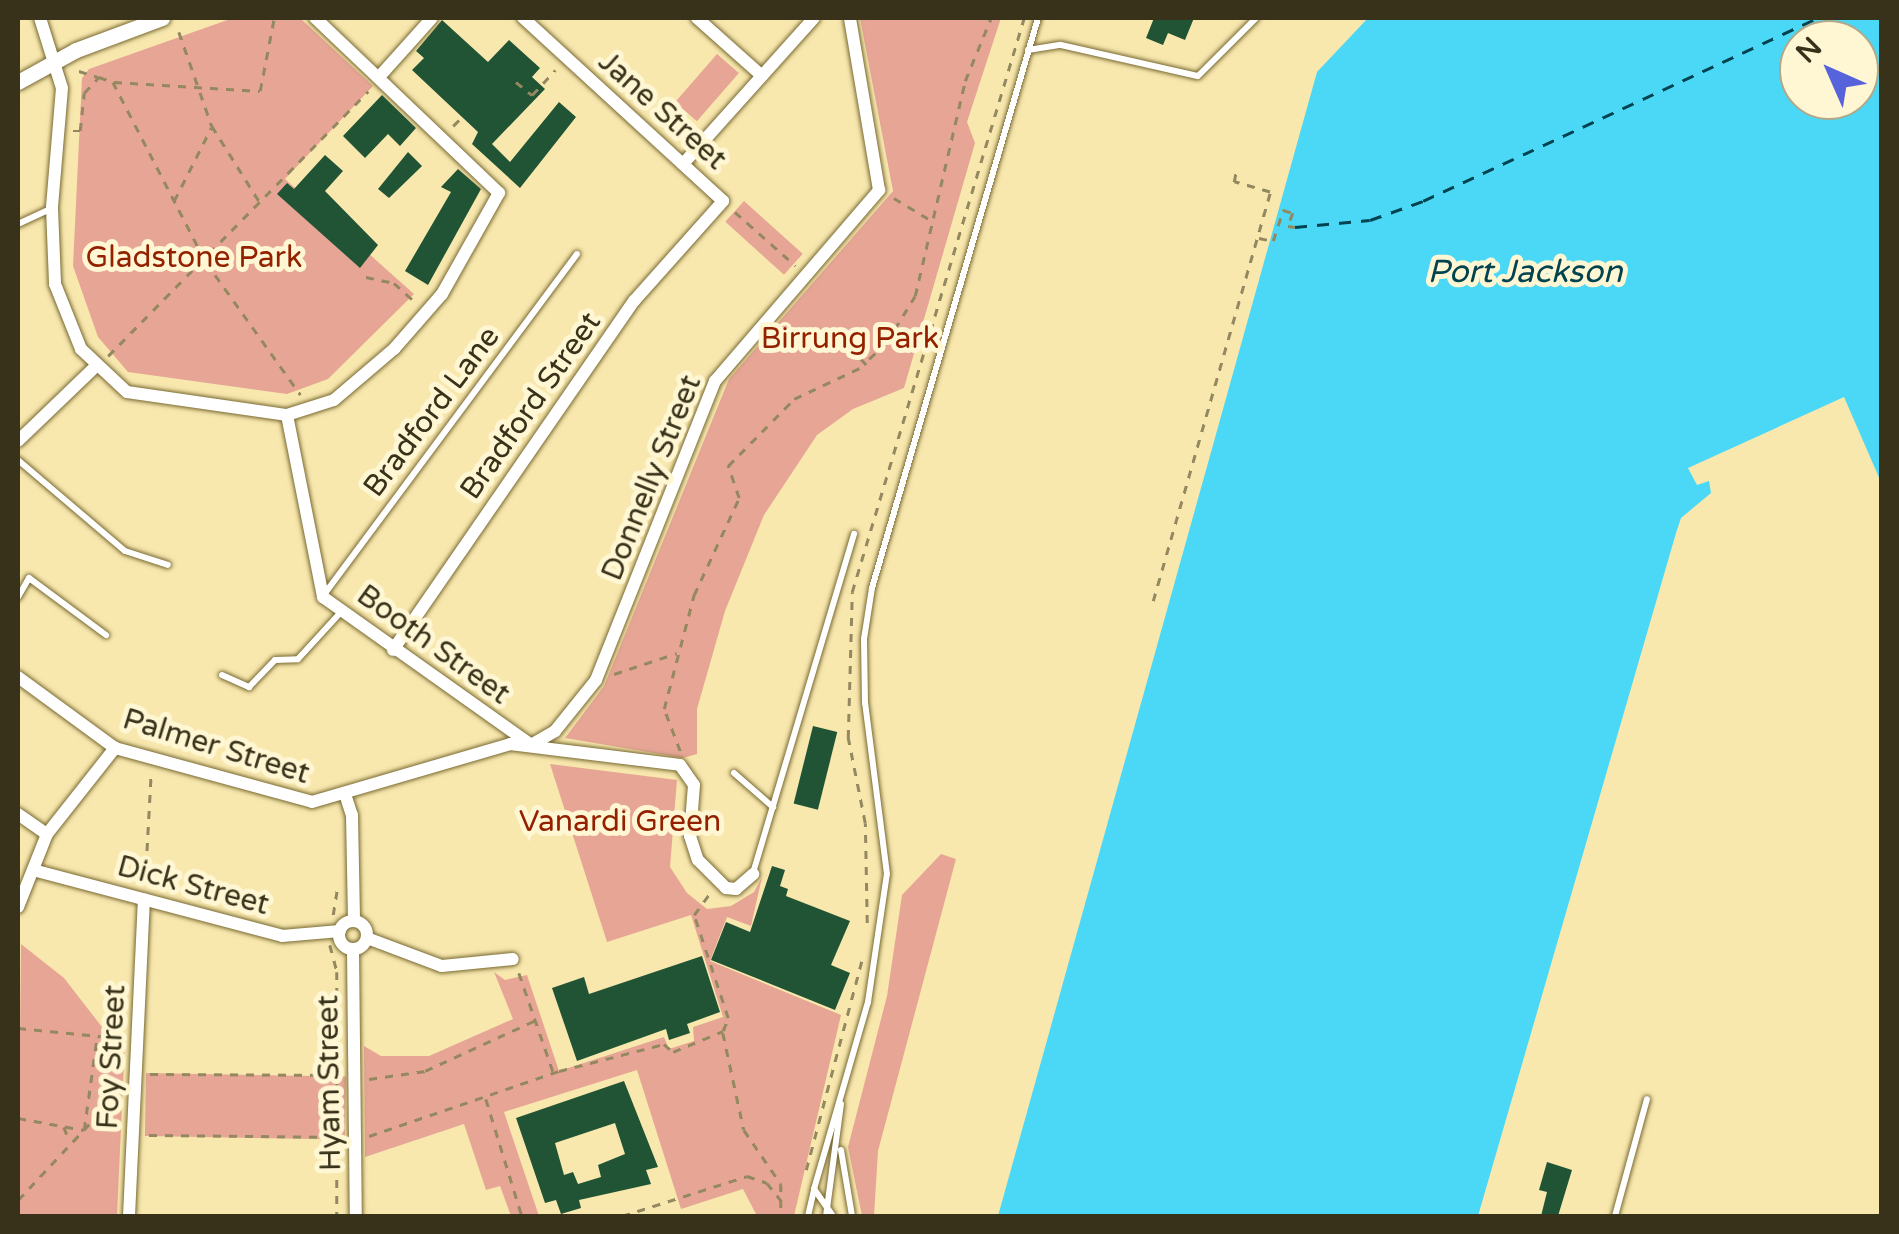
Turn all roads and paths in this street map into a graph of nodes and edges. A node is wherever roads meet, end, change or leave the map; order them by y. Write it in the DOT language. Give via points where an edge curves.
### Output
graph roads {
  1 [pos="40,18"];
  2 [pos="162,18"];
  3 [pos="274,18"];
  4 [pos="315,18"];
  5 [pos="432,18"];
  6 [pos="524,18"];
  7 [pos="698,18"];
  8 [pos="814,18"];
  9 [pos="850,18"];
  10 [pos="991,18"];
  11 [pos="1024,18"];
  12 [pos="1038,18"];
  13 [pos="1256,18"];
  14 [pos="179,32"];
  15 [pos="1027,50"];
  16 [pos="52,61"];
  17 [pos="79,71"];
  18 [pos="762,76"];
  19 [pos="99,77"];
  20 [pos="548,77"];
  21 [pos="376,81"];
  22 [pos="18,82"];
  23 [pos="113,82"];
  24 [pos="516,82"];
  25 [pos="202,90"];
  26 [pos="462,117"];
  27 [pos="212,126"];
  28 [pos="452,128"];
  29 [pos="71,131"];
  30 [pos="683,164"];
  31 [pos="1237,166"];
  32 [pos="879,190"];
  33 [pos="723,201"];
  34 [pos="174,202"];
  35 [pos="261,204"];
  36 [pos="52,208"];
  37 [pos="935,223"];
  38 [pos="18,224"];
  39 [pos="1295,227"];
  40 [pos="1258,238"];
  41 [pos="577,254"];
  42 [pos="206,262"];
  43 [pos="804,274"];
  44 [pos="366,277"];
  45 [pos="416,302"];
  46 [pos="100,363"];
  47 [pos="302,396"];
  48 [pos="287,415"];
  49 [pos="18,441"];
  50 [pos="18,460"];
  51 [pos="854,534"];
  52 [pos="168,565"];
  53 [pos="18,596"];
  54 [pos="323,596"];
  55 [pos="1153,601"];
  56 [pos="342,611"];
  57 [pos="106,636"];
  58 [pos="393,650"];
  59 [pos="679,652"];
  60 [pos="222,676"];
  61 [pos="18,677"];
  62 [pos="596,680"];
  63 [pos="531,745"];
  64 [pos="114,748"];
  65 [pos="151,760"];
  66 [pos="685,767"];
  67 [pos="734,772"];
  68 [pos="346,797"];
  69 [pos="773,807"];
  70 [pos="18,814"];
  71 [pos="47,834"];
  72 [pos="33,870"];
  73 [pos="338,870"];
  74 [pos="753,874"];
  75 [pos="718,884"];
  76 [pos="144,899"];
  77 [pos="18,907"];
  78 [pos="328,920"];
  79 [pos="354,921"];
  80 [pos="868,928"];
  81 [pos="340,931"];
  82 [pos="367,938"];
  83 [pos="328,944"];
  84 [pos="354,949"];
  85 [pos="865,950"];
  86 [pos="513,960"];
  87 [pos="536,1020"];
  88 [pos="18,1028"];
  89 [pos="723,1031"];
  90 [pos="96,1036"];
  91 [pos="137,1040"];
  92 [pos="136,1074"];
  93 [pos="338,1075"];
  94 [pos="555,1076"];
  95 [pos="362,1077"];
  96 [pos="485,1098"];
  97 [pos="1647,1099"];
  98 [pos="841,1102"];
  99 [pos="368,1117"];
  100 [pos="18,1118"];
  101 [pos="63,1126"];
  102 [pos="84,1130"];
  103 [pos="133,1135"];
  104 [pos="338,1137"];
  105 [pos="362,1137"];
  106 [pos="840,1138"];
  107 [pos="70,1145"];
  108 [pos="805,1179"];
  109 [pos="814,1190"];
  110 [pos="18,1200"];
  111 [pos="784,1206"];
  112 [pos="826,1206"];
  113 [pos="129,1216"];
  114 [pos="337,1216"];
  115 [pos="356,1216"];
  116 [pos="522,1216"];
  117 [pos="622,1216"];
  118 [pos="781,1216"];
  119 [pos="808,1216"];
  120 [pos="829,1216"];
  121 [pos="852,1216"];
  122 [pos="1615,1216"];
  1 -- 16 [label="street"];
  2 -- 16 [label="street"];
  3 -- 25 [label="path" via="260,91"];
  4 -- 21 [label="street"];
  5 -- 21 [label="street"];
  6 -- 30 [label="street, Jane Street"];
  7 -- 18 [label="street"];
  8 -- 18 [label="street"];
  9 -- 32 [label="street"];
  10 -- 37 [label="path" via="966,81"];
  11 -- 80 [label="path" via="852,592 848,738 865,823"];
  12 -- 15 [label="lane"];
  13 -- 15 [label="lane" via="1198,76 1072,47"];
  14 -- 25 [label="path"];
  15 -- 98 [label="lane" via="872,588 865,703 887,874 874,972"];
  16 -- 22 [label="street"];
  16 -- 36 [label="street" via="62,88"];
  17 -- 19 [label="path"];
  18 -- 30 [label="street"];
  19 -- 23 [label="path"];
  19 -- 29 [label="path" via="84,93 80,130"];
  20 -- 24 [label="path" via="532,95"];
  21 -- 35 [label="path"];
  21 -- 48 [label="street" via="499,193 442,294 394,349 334,400"];
  23 -- 25 [label="path"];
  23 -- 34 [label="path"];
  25 -- 27 [label="path"];
  26 -- 28 [label="path"];
  27 -- 34 [label="path"];
  27 -- 35 [label="path"];
  30 -- 33 [label="street, Jane Street"];
  31 -- 40 [label="path" via="1234,182 1270,192"];
  32 -- 37 [label="path"];
  32 -- 43 [label="street, Donnelly Street"];
  33 -- 43 [label="path"];
  33 -- 58 [label="street, Bradford Street" via="634,302"];
  34 -- 42 [label="path"];
  35 -- 42 [label="path"];
  36 -- 38 [label="lane"];
  36 -- 46 [label="street" via="54,284 71,333"];
  37 -- 59 [label="path" via="915,296 886,342 868,359 856,354 866,365 794,399 728,466 739,498 694,595"];
  39 -- 40 [label="path" via="1288,226 1292,213 1283,210 1273,241"];
  40 -- 55 [label="path"];
  41 -- 54 [label="lane, Bradford Lane"];
  42 -- 46 [label="path"];
  42 -- 47 [label="path"];
  43 -- 62 [label="street, Donnelly Street" via="715,381"];
  44 -- 45 [label="path" via="394,283"];
  46 -- 48 [label="street" via="127,392"];
  46 -- 49 [label="street"];
  48 -- 54 [label="street, Booth Street"];
  50 -- 52 [label="lane" via="125,551"];
  51 -- 69 [label="lane"];
  53 -- 57 [label="lane" via="29,578"];
  54 -- 56 [label="street, Booth Street"];
  56 -- 58 [label="street, Booth Street"];
  56 -- 60 [label="lane" via="298,658 274,660 249,688"];
  58 -- 63 [label="street, Booth Street"];
  59 -- 62 [label="path"];
  59 -- 66 [label="path" via="664,708"];
  61 -- 64 [label="street, Palmer Street"];
  62 -- 63 [label="street, Donnelly Street" via="555,731"];
  63 -- 66 [label="street, Booth Street"];
  63 -- 68 [label="street, Palmer Street" via="492,747"];
  64 -- 65 [label="street, Palmer Street"];
  64 -- 71 [label="street"];
  65 -- 68 [label="street, Palmer Street" via="312,802"];
  65 -- 76 [label="path"];
  66 -- 75 [label="street" via="694,785 690,836 698,860"];
  67 -- 69 [label="lane"];
  68 -- 79 [label="street"];
  69 -- 74 [label="lane"];
  70 -- 71 [label="street"];
  71 -- 72 [label="street"];
  72 -- 76 [label="street, Dick Street"];
  72 -- 77 [label="street"];
  73 -- 78 [label="path" via="338,902"];
  74 -- 75 [label="street" via="736,889"];
  75 -- 89 [label="path" via="694,915 728,1018"];
  76 -- 81 [label="street, Dick Street" via="299,938"];
  76 -- 91 [label="street, Foy Street"];
  79 -- 81 [label="street"];
  79 -- 82 [label="street"];
  81 -- 84 [label="street" via="342,943"];
  82 -- 84 [label="street"];
  82 -- 86 [label="street" via="442,966"];
  83 -- 93 [label="path" via="338,972"];
  84 -- 95 [label="street, Hyam Street"];
  85 -- 108 [label="path"];
  86 -- 87 [label="path"];
  87 -- 94 [label="path"];
  87 -- 95 [label="path" via="424,1072"];
  88 -- 90 [label="path"];
  89 -- 94 [label="path" via="672,1052 664,1044"];
  89 -- 111 [label="path" via="744,1130 773,1164"];
  90 -- 91 [label="path"];
  90 -- 102 [label="path"];
  91 -- 92 [label="street, Foy Street"];
  92 -- 93 [label="path"];
  92 -- 102 [label="path"];
  92 -- 103 [label="street, Foy Street"];
  93 -- 95 [label="path"];
  93 -- 104 [label="path"];
  94 -- 96 [label="path"];
  95 -- 105 [label="street, Hyam Street"];
  96 -- 105 [label="path"];
  96 -- 116 [label="path"];
  97 -- 122 [label="lane"];
  98 -- 106 [label="lane"];
  98 -- 109 [label="lane"];
  99 -- 105 [label="path"];
  100 -- 101 [label="path"];
  101 -- 102 [label="path"];
  101 -- 107 [label="path"];
  102 -- 107 [label="path"];
  103 -- 104 [label="path"];
  103 -- 113 [label="street, Foy Street"];
  104 -- 105 [label="path"];
  104 -- 114 [label="path"];
  105 -- 115 [label="street, Hyam Street"];
  106 -- 112 [label="lane"];
  106 -- 121 [label="lane"];
  107 -- 110 [label="path"];
  109 -- 112 [label="lane"];
  109 -- 119 [label="lane"];
  111 -- 117 [label="path" via="777,1190 747,1176"];
  111 -- 118 [label="path"];
  112 -- 120 [label="lane"];
}
